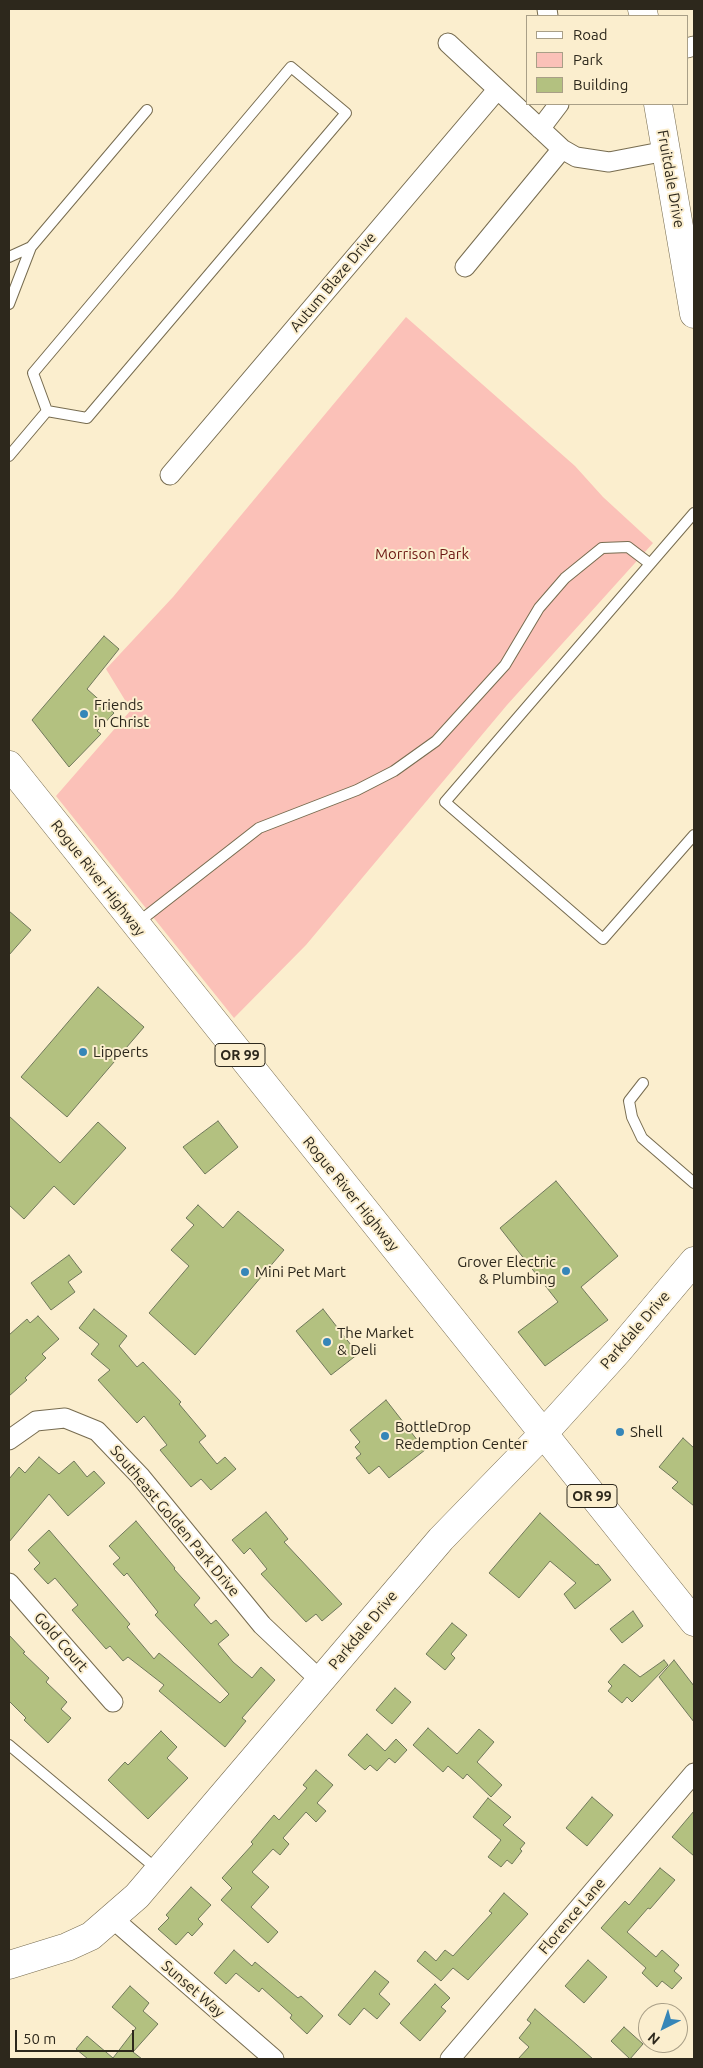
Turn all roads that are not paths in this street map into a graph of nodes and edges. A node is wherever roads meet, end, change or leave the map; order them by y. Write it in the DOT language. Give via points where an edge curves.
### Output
graph roads {
  1 [pos="448,43"];
  2 [pos="497,90"];
  3 [pos="558,105"];
  4 [pos="658,105"];
  5 [pos="147,110"];
  6 [pos="540,129"];
  7 [pos="562,149"];
  8 [pos="666,151"];
  9 [pos="31,247"];
  10 [pos="9,258"];
  11 [pos="465,267"];
  12 [pos="9,304"];
  13 [pos="694,314"];
  14 [pos="48,411"];
  15 [pos="9,456"];
  16 [pos="170,475"];
  17 [pos="694,512"];
  18 [pos="649,563"];
  19 [pos="9,765"];
  20 [pos="694,835"];
  21 [pos="135,925"];
  22 [pos="643,1083"];
  23 [pos="694,1183"];
  24 [pos="694,1260"];
  25 [pos="543,1434"];
  26 [pos="9,1440"];
  27 [pos="9,1582"];
  28 [pos="694,1622"];
  29 [pos="320,1680"];
  30 [pos="113,1702"];
  31 [pos="9,1745"];
  32 [pos="694,1773"];
  33 [pos="159,1870"];
  34 [pos="112,1918"];
  35 [pos="9,1964"];
  36 [pos="274,2059"];
  37 [pos="450,2059"];
  1 -- 2 [label="street"];
  2 -- 6 [label="street"];
  2 -- 16 [label="street, Autum Blaze Drive"];
  3 -- 6 [label="street"];
  4 -- 8 [label="main road, Fruitdale Drive"];
  5 -- 9 [label="lane"];
  6 -- 7 [label="street"];
  7 -- 8 [label="street" via="576,156 609,162"];
  7 -- 11 [label="street"];
  8 -- 13 [label="main road, Fruitdale Drive"];
  9 -- 10 [label="lane"];
  9 -- 12 [label="lane"];
  14 -- 14 [label="lane" via="87,418 346,113 291,67 33,373"];
  14 -- 15 [label="lane"];
  17 -- 18 [label="lane"];
  18 -- 20 [label="lane" via="446,802 603,939"];
  18 -- 21 [label="lane" via="628,547 602,548 565,578 539,608 505,665 436,741 394,771 357,790 259,828"];
  19 -- 21 [label="main road, Rogue River Highway / OR 99"];
  21 -- 25 [label="main road, Rogue River Highway / OR 99"];
  22 -- 23 [label="lane" via="629,1101 642,1138"];
  24 -- 25 [label="main road, Parkdale Drive"];
  25 -- 28 [label="main road, Rogue River Highway / OR 99"];
  25 -- 29 [label="main road, Parkdale Drive" via="442,1539"];
  26 -- 29 [label="street, Southeast Golden Park Drive" via="36,1421 65,1418 98,1431 140,1476 262,1625"];
  27 -- 30 [label="street, Gold Court"];
  29 -- 33 [label="main road, Parkdale Drive"];
  31 -- 33 [label="lane"];
  32 -- 37 [label="street, Florence Lane"];
  33 -- 34 [label="main road, Parkdale Drive"];
  34 -- 35 [label="main road, Parkdale Drive" via="91,1936 67,1947"];
  34 -- 36 [label="street, Sunset Way"];
}
